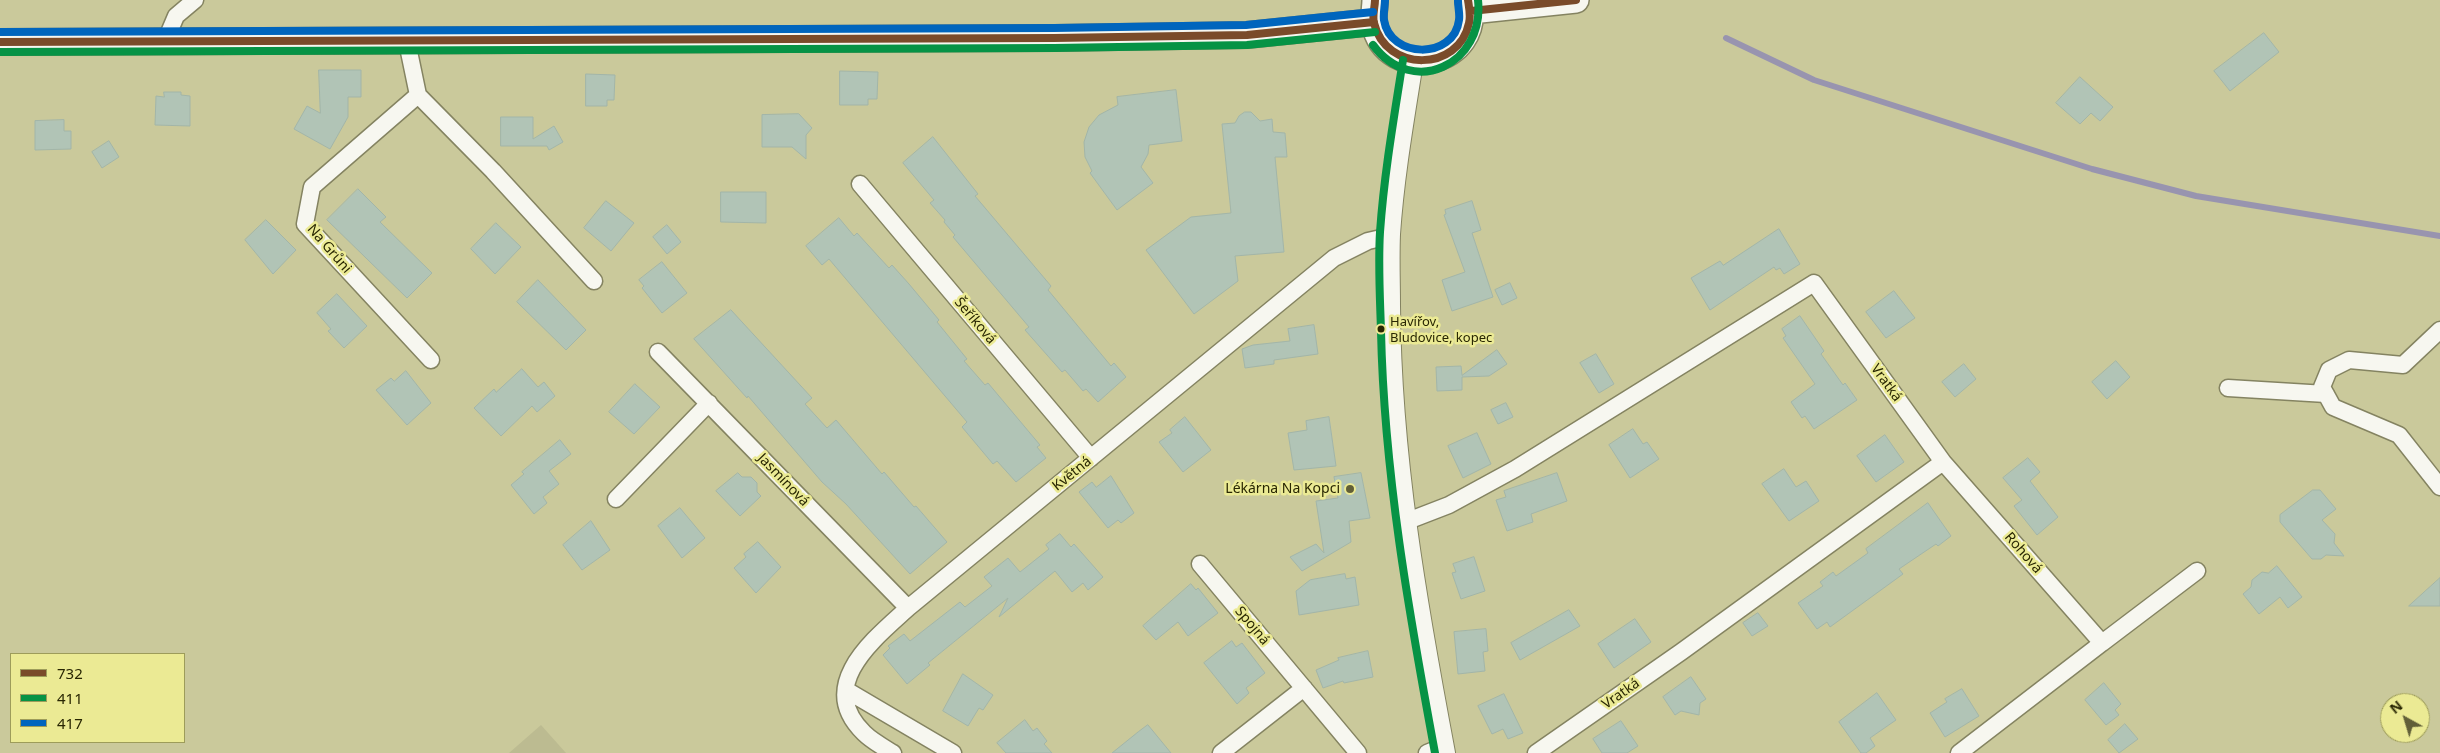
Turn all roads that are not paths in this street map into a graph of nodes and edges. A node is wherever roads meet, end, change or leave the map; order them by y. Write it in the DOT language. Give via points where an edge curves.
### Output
graph roads {
  1 [pos="195,0"];
  2 [pos="1576,0"];
  3 [pos="1470,6"];
  4 [pos="1374,11"];
  5 [pos="0,42"];
  6 [pos="165,42"];
  7 [pos="407,42"];
  8 [pos="1414,62"];
  9 [pos="418,95"];
  10 [pos="860,184"];
  11 [pos="1390,236"];
  12 [pos="594,281"];
  13 [pos="2440,330"];
  14 [pos="658,352"];
  15 [pos="431,360"];
  16 [pos="2228,388"];
  17 [pos="2326,394"];
  18 [pos="709,403"];
  19 [pos="1091,458"];
  20 [pos="1943,462"];
  21 [pos="2440,487"];
  22 [pos="616,498"];
  23 [pos="1405,522"];
  24 [pos="1200,564"];
  25 [pos="2197,570"];
  26 [pos="908,608"];
  27 [pos="2102,643"];
  28 [pos="1304,688"];
  29 [pos="846,690"];
  30 [pos="1439,751"];
  31 [pos="893,753"];
  32 [pos="953,753"];
  33 [pos="1221,753"];
  34 [pos="1358,753"];
  35 [pos="1536,753"];
  36 [pos="1959,753"];
  1 -- 6 [label="street" via="176,16"];
  2 -- 3 [label="main road"];
  3 -- 8 [label="main road" via="1467,33 1454,50 1435,61"];
  4 -- 7 [label="main road" via="1237,35"];
  4 -- 8 [label="main road" via="1379,37 1393,53"];
  5 -- 6 [label="main road"];
  6 -- 7 [label="main road"];
  7 -- 9 [label="street"];
  8 -- 11 [label="street" via="1395,175"];
  9 -- 12 [label="street" via="493,170"];
  9 -- 15 [label="street, Na Grůni" via="312,187 305,224"];
  10 -- 19 [label="street, Šeříková"];
  11 -- 19 [label="street, Květná" via="1368,241 1334,258"];
  11 -- 23 [label="street" via="1392,373"];
  13 -- 17 [label="street" via="2403,365 2349,360 2329,370 2322,387"];
  14 -- 18 [label="street, Jasmínová"];
  16 -- 17 [label="street"];
  17 -- 21 [label="street" via="2333,407 2398,435"];
  18 -- 22 [label="street"];
  18 -- 26 [label="street, Jasmínová"];
  19 -- 26 [label="street, Květná"];
  20 -- 23 [label="street, Vratká" via="1814,282 1515,469 1449,505"];
  20 -- 27 [label="street, Rohová"];
  20 -- 35 [label="street, Vratká"];
  23 -- 30 [label="street"];
  24 -- 28 [label="street, Spojná"];
  25 -- 27 [label="street"];
  26 -- 29 [label="street, Květná" via="855,661"];
  27 -- 36 [label="street"];
  28 -- 33 [label="street"];
  28 -- 34 [label="street, Spojná"];
  29 -- 31 [label="street, Květná" via="849,712 858,727"];
  29 -- 32 [label="street"];
}
